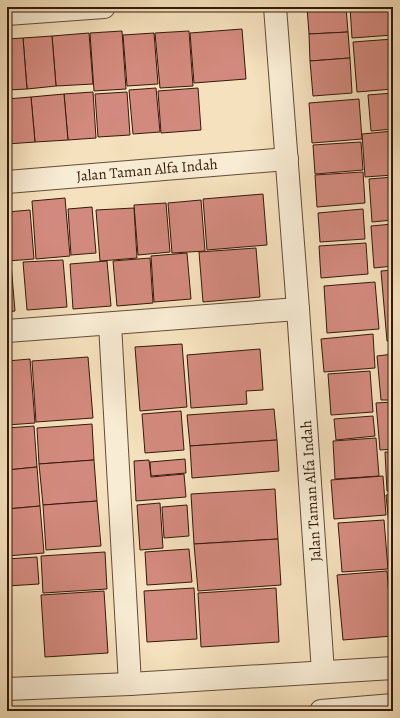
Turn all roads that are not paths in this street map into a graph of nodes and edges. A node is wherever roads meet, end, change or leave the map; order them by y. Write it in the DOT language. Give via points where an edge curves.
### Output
graph roads {
  1 [pos="104,7"];
  2 [pos="275,7"];
  3 [pos="7,14"];
  4 [pos="287,159"];
  5 [pos="7,182"];
  6 [pos="298,309"];
  7 [pos="110,324"];
  8 [pos="7,331"];
  9 [pos="393,668"];
  10 [pos="323,672"];
  11 [pos="130,684"];
  12 [pos="7,690"];
  13 [pos="393,705"];
  14 [pos="321,711"];
  1 -- 3 [label="street"];
  2 -- 4 [label="street, Jalan Taman Alfa Indah"];
  4 -- 5 [label="street, Jalan Taman Alfa Indah"];
  4 -- 6 [label="street, Jalan Taman Alfa Indah"];
  6 -- 7 [label="street"];
  6 -- 10 [label="street, Jalan Taman Alfa Indah"];
  7 -- 8 [label="street"];
  7 -- 11 [label="street"];
  9 -- 10 [label="street"];
  10 -- 11 [label="street"];
  11 -- 12 [label="street"];
  13 -- 14 [label="street"];
}
